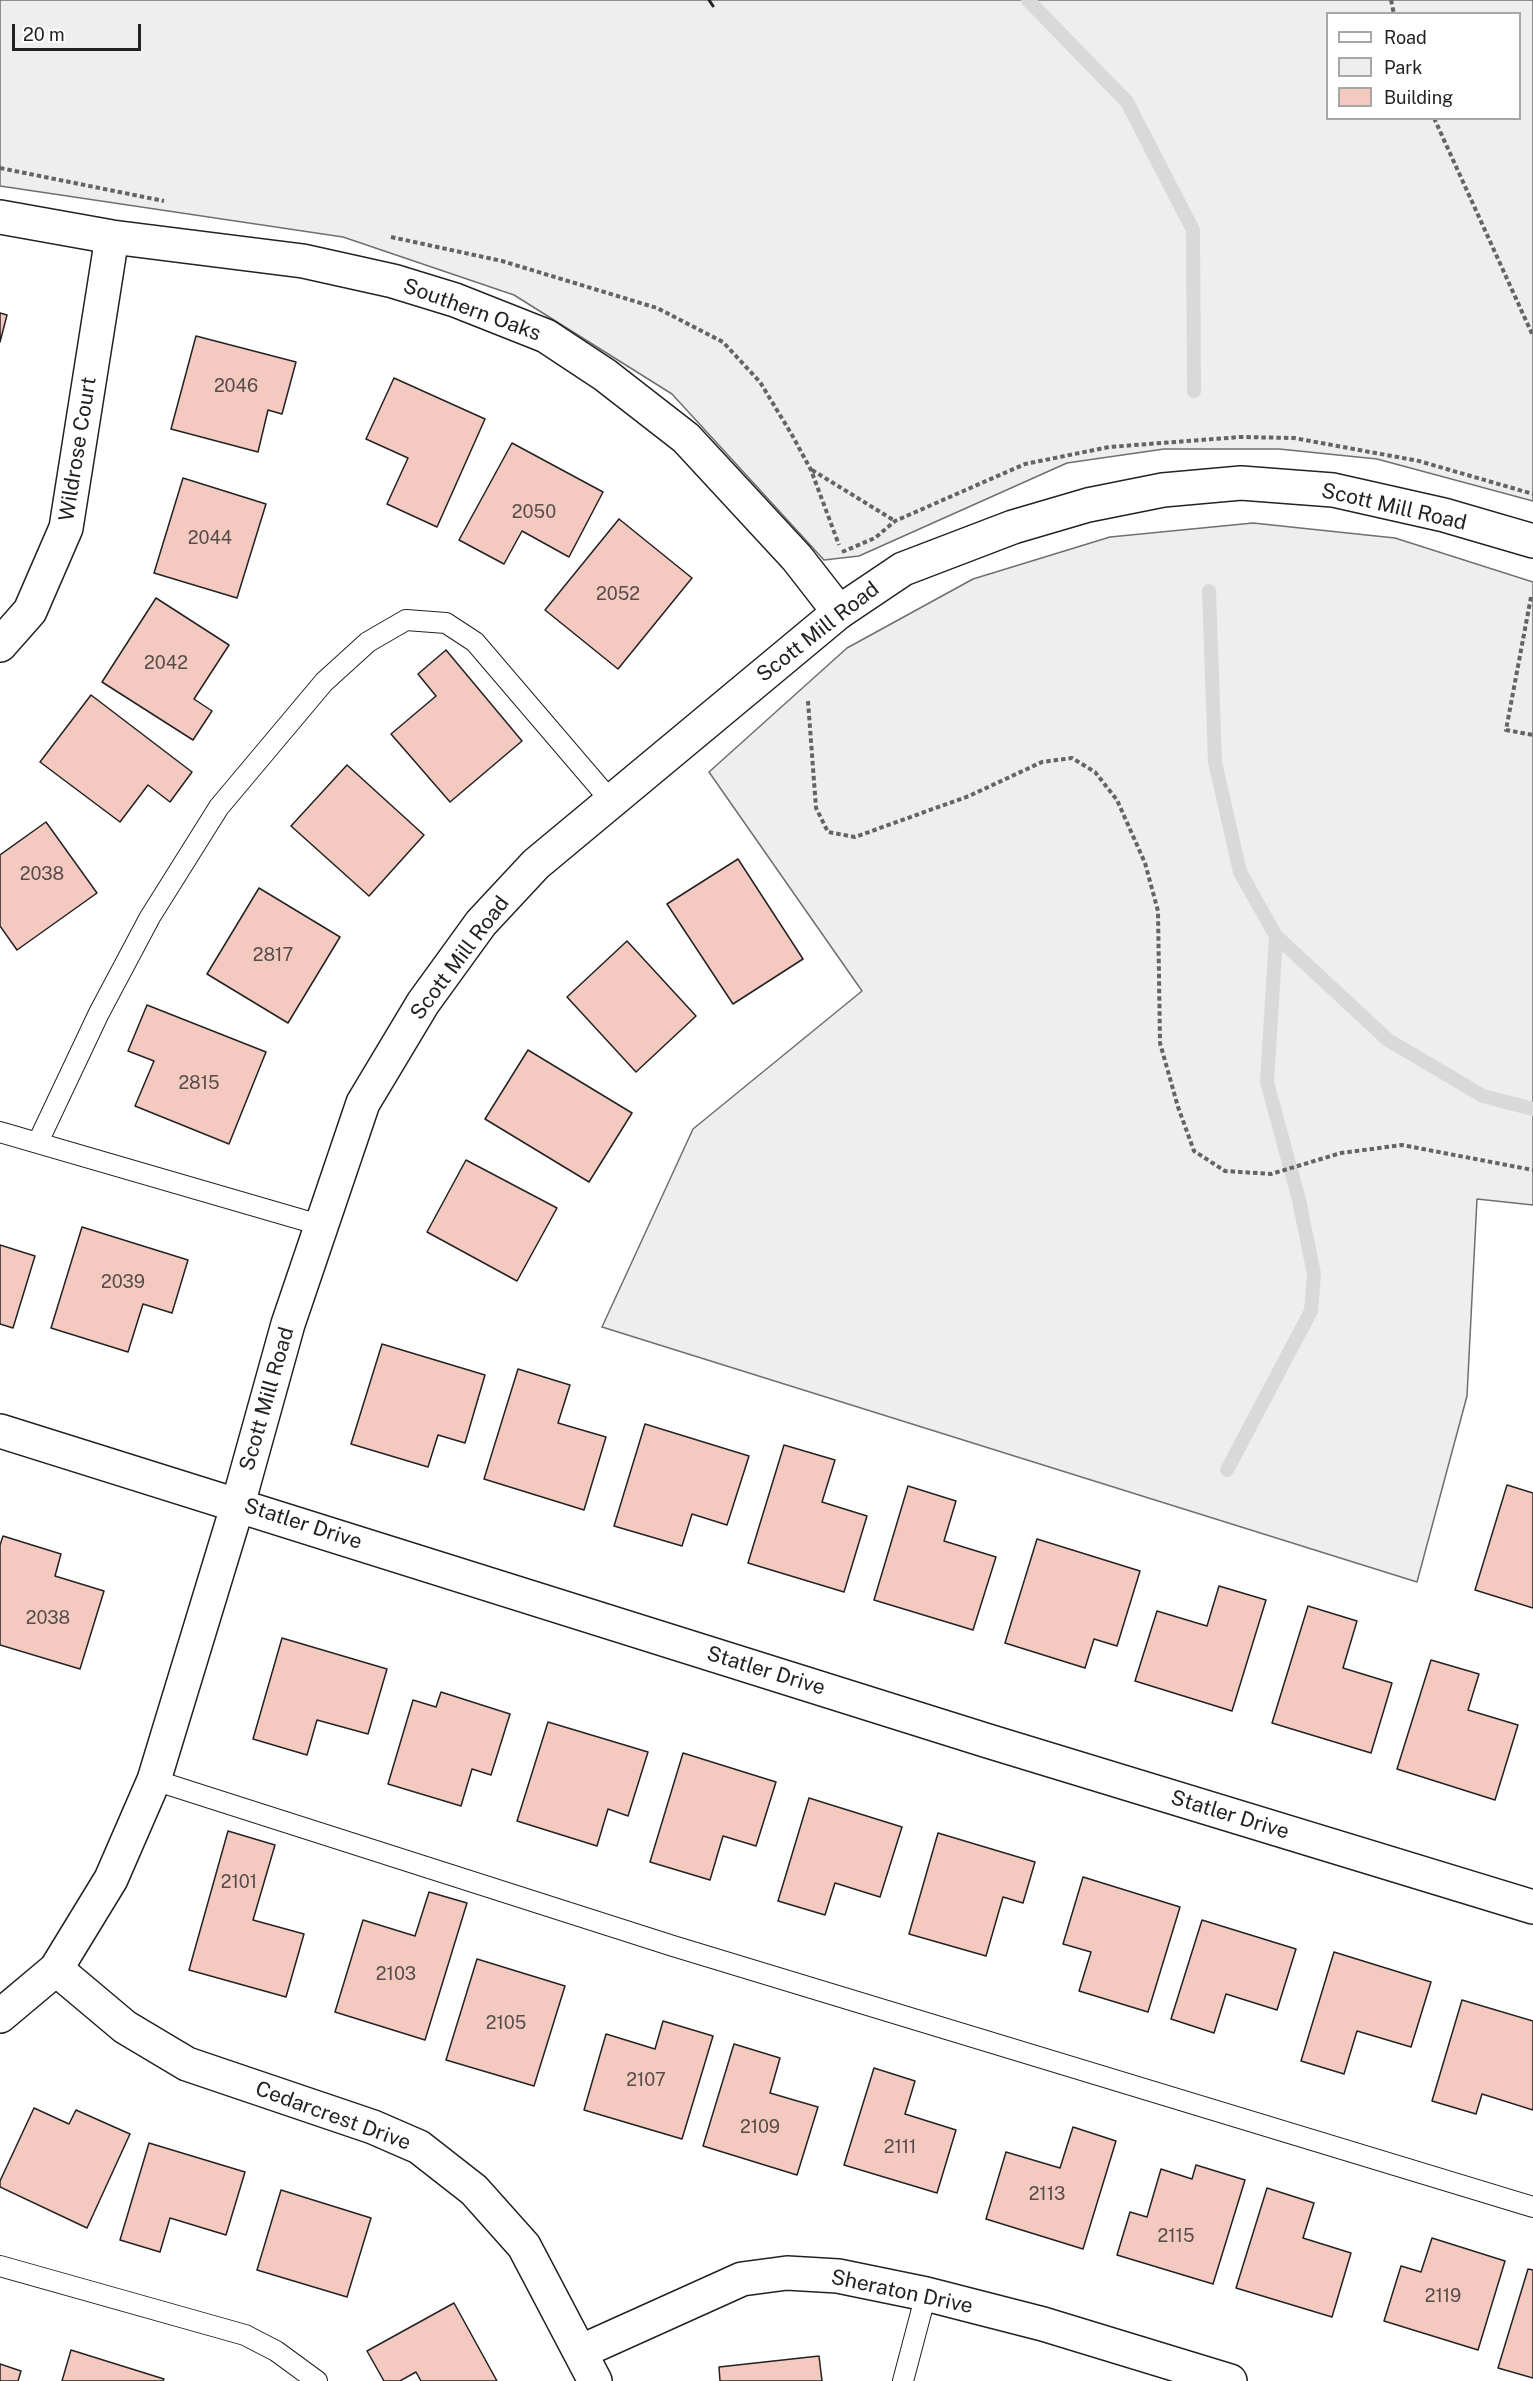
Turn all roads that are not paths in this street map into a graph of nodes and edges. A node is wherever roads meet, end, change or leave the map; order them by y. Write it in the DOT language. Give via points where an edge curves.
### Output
graph roads {
  1 [pos="0,218"];
  2 [pos="112,237"];
  3 [pos="1533,541"];
  4 [pos="839,612"];
  5 [pos="0,645"];
  6 [pos="611,801"];
  7 [pos="0,1132"];
  8 [pos="38,1142"];
  9 [pos="320,1225"];
  10 [pos="0,1431"];
  11 [pos="237,1504"];
  12 [pos="154,1780"];
  13 [pos="1533,1907"];
  14 [pos="56,1969"];
  15 [pos="0,2016"];
  16 [pos="1533,2207"];
  17 [pos="0,2266"];
  18 [pos="926,2294"];
  19 [pos="580,2352"];
  20 [pos="317,2381"];
  21 [pos="595,2381"];
  22 [pos="903,2381"];
  23 [pos="1230,2381"];
  1 -- 2 [label="street, Southern Oaks"];
  2 -- 4 [label="street, Southern Oaks" via="303,261 393,281 455,300 546,336 605,375 686,438 797,558"];
  2 -- 5 [label="street, Wildrose Court" via="66,528 30,611"];
  3 -- 4 [label="street, Scott Mill Road" via="1333,490 1241,483 1186,488 1088,505 1013,527 903,569"];
  4 -- 6 [label="street, Scott Mill Road"];
  6 -- 8 [label="lane" via="475,642 446,623 406,620 368,642 324,682 219,807 150,917 99,1012"];
  6 -- 9 [label="street, Scott Mill Road" via="520,881 481,923 423,1003 363,1103"];
  7 -- 8 [label="lane"];
  8 -- 9 [label="lane"];
  9 -- 11 [label="street, Scott Mill Road"];
  10 -- 11 [label="street, Statler Drive"];
  11 -- 12 [label="street, Scott Mill Road"];
  11 -- 13 [label="street, Statler Drive" via="988,1741"];
  12 -- 14 [label="street, Scott Mill Road" via="111,1879"];
  12 -- 16 [label="lane" via="673,1946"];
  14 -- 15 [label="street, Scott Mill Road"];
  14 -- 19 [label="street, Cedarcrest Drive" via="125,2027 188,2064 373,2127 419,2147 474,2190 524,2246"];
  17 -- 20 [label="lane" via="245,2335 303,2367"];
  18 -- 19 [label="street, Sheraton Drive" via="838,2276 787,2273 742,2279"];
  18 -- 22 [label="lane"];
  18 -- 23 [label="street, Sheraton Drive" via="1043,2324"];
  19 -- 21 [label="street, Cedarcrest Drive"];
}
